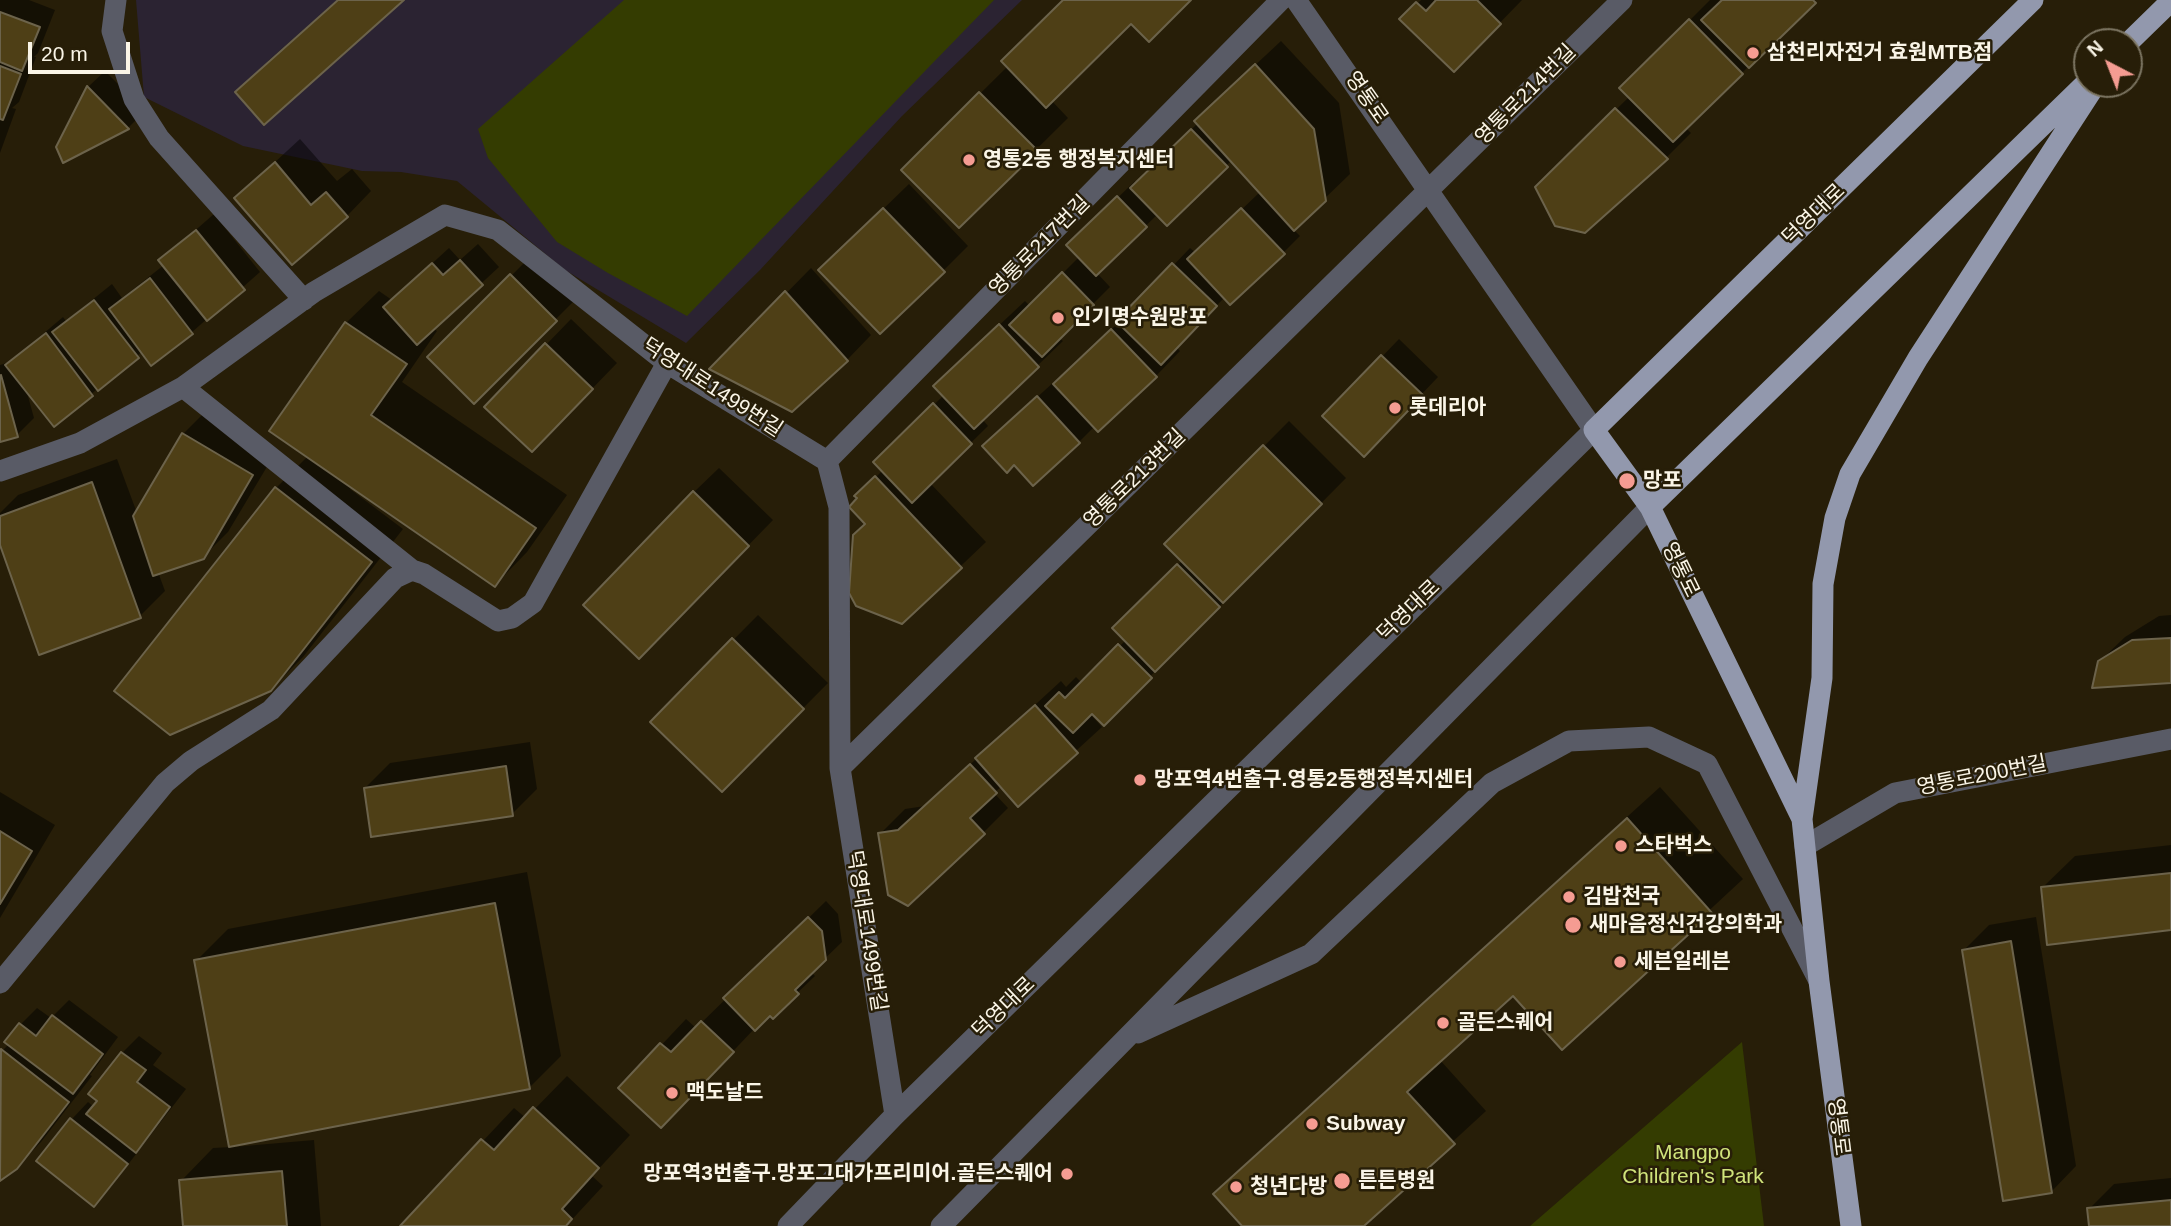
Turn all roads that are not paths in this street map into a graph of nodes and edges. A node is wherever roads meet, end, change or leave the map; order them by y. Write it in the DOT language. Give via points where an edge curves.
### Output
graph roads {
  1 [pos="116,0"];
  2 [pos="1281,0"];
  3 [pos="1296,0"];
  4 [pos="1622,0"];
  5 [pos="2033,0"];
  6 [pos="2171,1"];
  7 [pos="2143,28"];
  8 [pos="2073,96"];
  9 [pos="2087,98"];
  10 [pos="1430,190"];
  11 [pos="304,300"];
  12 [pos="667,363"];
  13 [pos="183,387"];
  14 [pos="1594,430"];
  15 [pos="827,461"];
  16 [pos="0,471"];
  17 [pos="1650,508"];
  18 [pos="412,570"];
  19 [pos="2171,739"];
  20 [pos="840,768"];
  21 [pos="1802,819"];
  22 [pos="1805,846"];
  23 [pos="1819,981"];
  24 [pos="0,983"];
  25 [pos="1126,1038"];
  26 [pos="895,1115"];
  27 [pos="788,1226"];
  28 [pos="941,1226"];
  29 [pos="1851,1226"];
  1 -- 11 [label="street" via="112,31 134,99 159,138"];
  2 -- 15 [label="street, 영통로217번길"];
  3 -- 10 [label="street, 영통로"];
  4 -- 10 [label="street, 영통로214번길"];
  5 -- 14 [label="main road, 덕영대로"];
  6 -- 7 [label="main road"];
  8 -- 17 [label="main road"];
  9 -- 21 [label="main road" via="1918,358 1850,474 1835,518 1823,584 1822,678"];
  10 -- 14 [label="street, 영통로"];
  10 -- 20 [label="street, 영통로213번길"];
  11 -- 12 [label="street, 덕영대로1499번길" via="445,215 498,230"];
  11 -- 13 [label="street, 덕영대로1499번길"];
  12 -- 15 [label="street, 덕영대로1499번길"];
  12 -- 18 [label="street" via="533,603 512,618 498,621"];
  13 -- 16 [label="street, 덕영대로1499번길" via="80,443"];
  13 -- 18 [label="street"];
  14 -- 17 [label="main road, 영통로"];
  14 -- 26 [label="street, 덕영대로"];
  15 -- 20 [label="street, 덕영대로1499번길" via="839,507"];
  17 -- 21 [label="main road, 영통로"];
  17 -- 25 [label="street"];
  18 -- 24 [label="street" via="395,578 271,710 165,783"];
  19 -- 22 [label="street, 영통로200번길" via="1895,793"];
  20 -- 26 [label="street, 덕영대로1499번길"];
  21 -- 22 [label="main road, 영통로"];
  22 -- 23 [label="main road, 영통로"];
  23 -- 25 [label="street" via="1707,764 1649,737 1569,741 1492,783 1311,954"];
  23 -- 29 [label="main road, 영통로"];
  25 -- 28 [label="street"];
  26 -- 27 [label="street, 덕영대로"];
}
